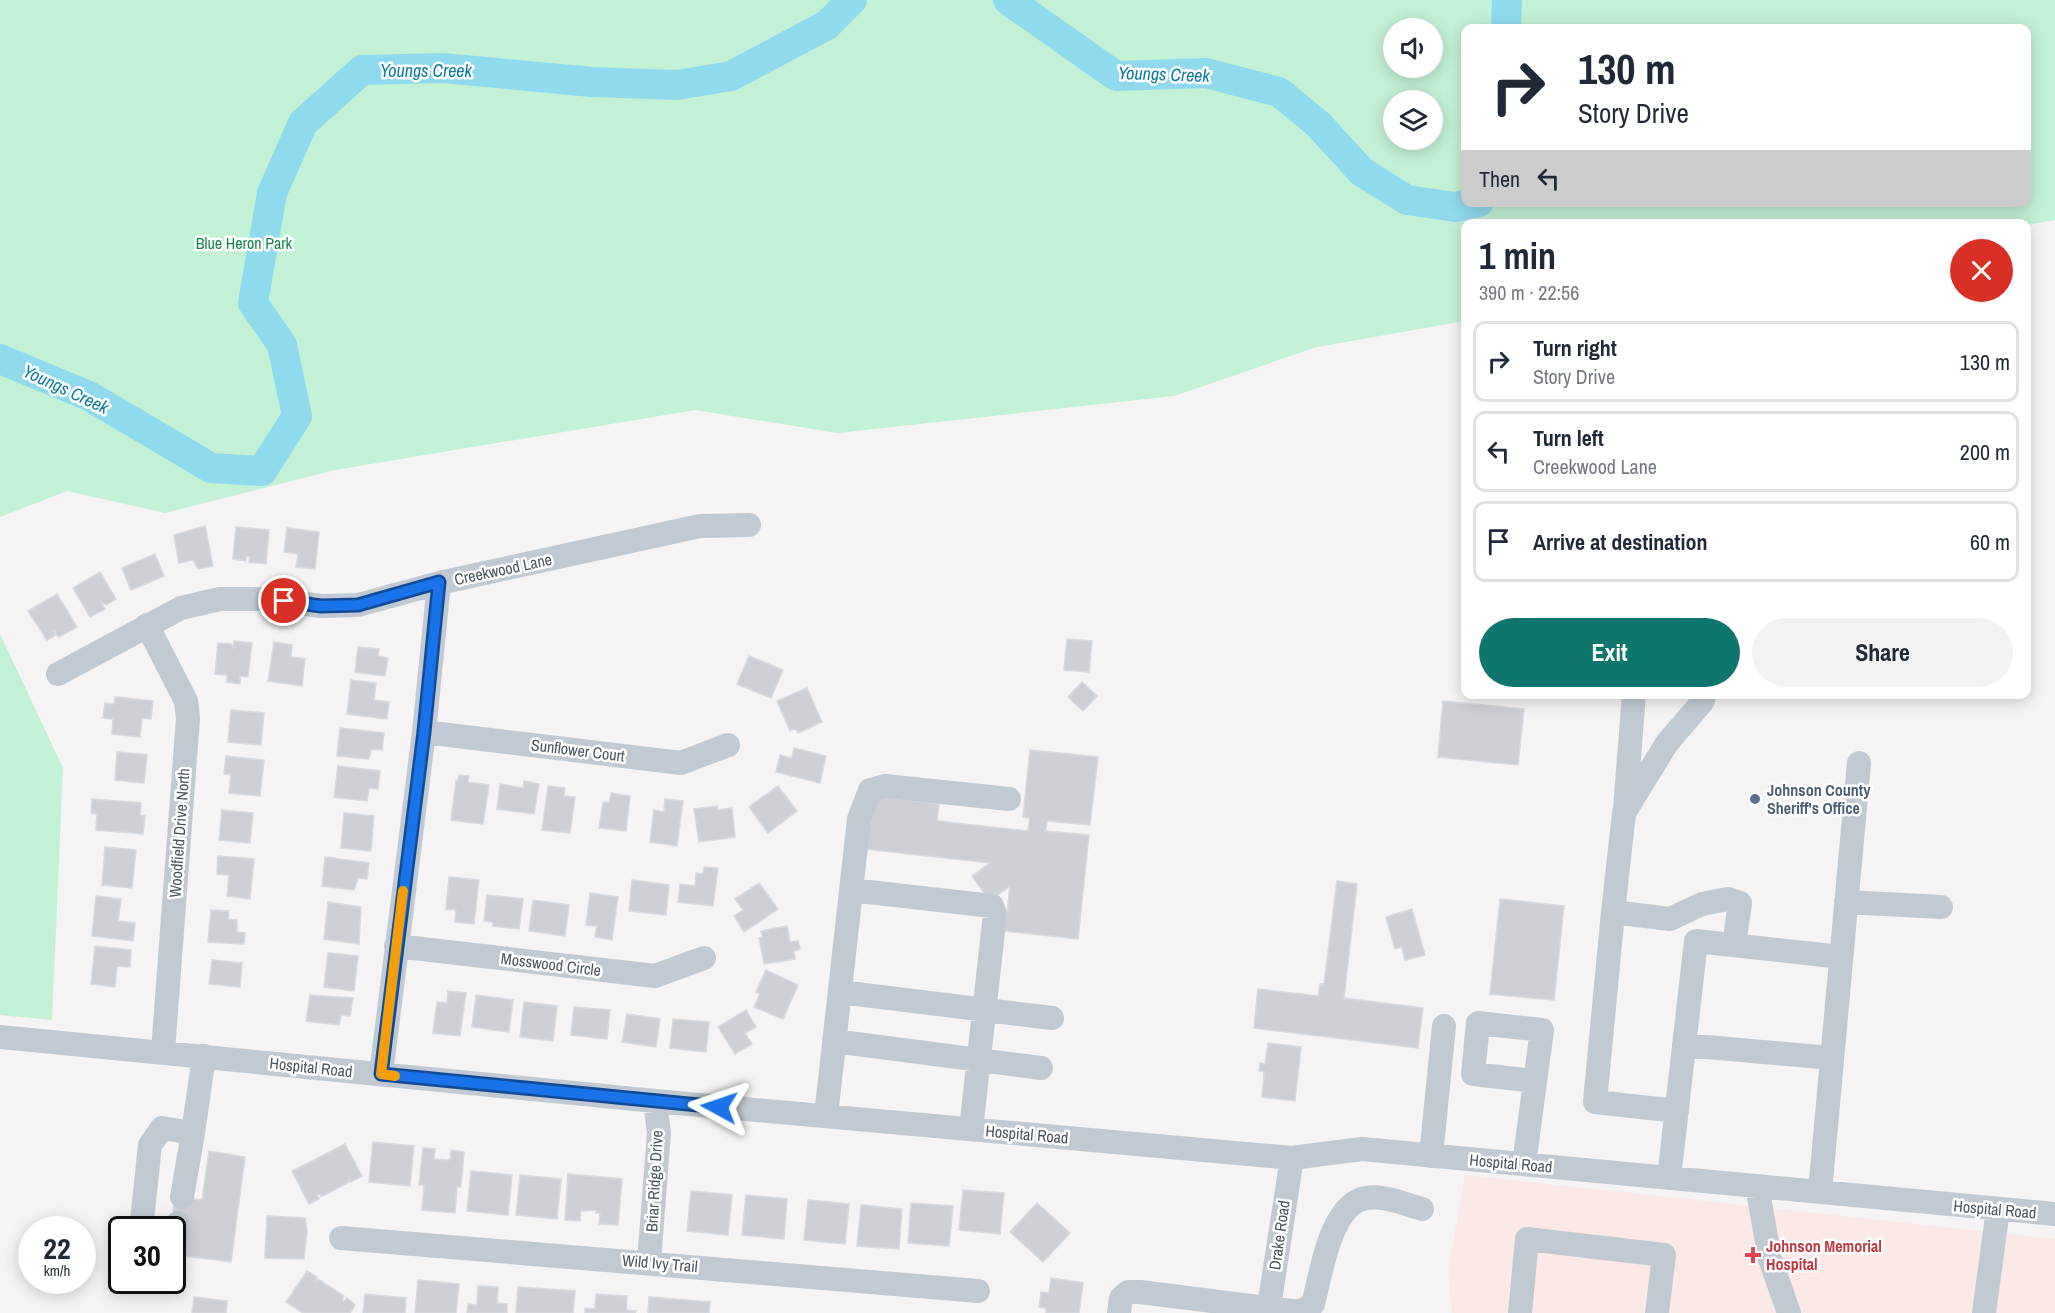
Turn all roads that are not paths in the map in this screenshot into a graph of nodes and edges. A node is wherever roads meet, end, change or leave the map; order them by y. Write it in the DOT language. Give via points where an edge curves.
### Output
graph roads {
  1 [pos="749,525"];
  2 [pos="439,582"];
  3 [pos="147,625"];
  4 [pos="58,674"];
  5 [pos="1634,699"];
  6 [pos="1703,699"];
  7 [pos="424,732"];
  8 [pos="729,745"];
  9 [pos="1859,763"];
  10 [pos="1009,799"];
  11 [pos="1624,813"];
  12 [pos="851,890"];
  13 [pos="1846,902"];
  14 [pos="1941,908"];
  15 [pos="1613,912"];
  16 [pos="1670,919"];
  17 [pos="1697,941"];
  18 [pos="1734,945"];
  19 [pos="396,946"];
  20 [pos="1841,957"];
  21 [pos="704,958"];
  22 [pos="840,992"];
  23 [pos="985,1010"];
  24 [pos="1052,1018"];
  25 [pos="1444,1026"];
  26 [pos="0,1037"];
  27 [pos="834,1041"];
  28 [pos="1684,1045"];
  29 [pos="163,1051"];
  30 [pos="204,1056"];
  31 [pos="1832,1058"];
  32 [pos="979,1059"];
  33 [pos="1041,1068"];
  34 [pos="381,1074"];
  35 [pos="1535,1081"];
  36 [pos="655,1101"];
  37 [pos="1677,1111"];
  38 [pos="826,1116"];
  39 [pos="971,1129"];
  40 [pos="193,1133"];
  41 [pos="1431,1156"];
  42 [pos="1292,1158"];
  43 [pos="1524,1164"];
  44 [pos="1669,1178"];
  45 [pos="1757,1186"];
  46 [pos="1820,1192"];
  47 [pos="182,1197"];
  48 [pos="1422,1209"];
  49 [pos="1998,1209"];
  50 [pos="2055,1214"];
  51 [pos="142,1216"];
  52 [pos="341,1238"];
  53 [pos="649,1261"];
  54 [pos="978,1291"];
  55 [pos="1208,1307"];
  56 [pos="1268,1311"];
  57 [pos="1119,1313"];
  58 [pos="1520,1313"];
  59 [pos="1657,1313"];
  60 [pos="1789,1313"];
  61 [pos="1984,1313"];
  1 -- 2 [label="street, Creekwood Lane" via="700,526"];
  2 -- 3 [label="street, Creekwood Lane" via="358,605 220,599 182,608"];
  2 -- 7 [label="street"];
  3 -- 4 [label="street, Creekwood Lane"];
  3 -- 29 [label="street, Woodfield Drive North" via="183,694 188,718"];
  5 -- 11 [label="street"];
  6 -- 11 [label="street" via="1690,720 1667,743"];
  7 -- 8 [label="street, Sunflower Court" via="681,763"];
  7 -- 19 [label="street"];
  9 -- 13 [label="street"];
  10 -- 12 [label="street" via="885,786 870,790 859,819"];
  11 -- 15 [label="street"];
  12 -- 22 [label="street"];
  12 -- 23 [label="street" via="992,906 995,914"];
  13 -- 14 [label="street"];
  13 -- 20 [label="street"];
  15 -- 16 [label="street"];
  15 -- 37 [label="street" via="1595,1102"];
  16 -- 17 [label="street"];
  16 -- 18 [label="street" via="1702,904 1728,899 1740,903"];
  17 -- 18 [label="street"];
  17 -- 28 [label="street"];
  18 -- 20 [label="street"];
  19 -- 21 [label="street, Mosswood Circle" via="655,976"];
  19 -- 34 [label="street"];
  20 -- 31 [label="street"];
  22 -- 23 [label="street"];
  22 -- 27 [label="street"];
  23 -- 24 [label="street"];
  23 -- 32 [label="street"];
  25 -- 41 [label="street"];
  26 -- 29 [label="street, Hospital Road"];
  27 -- 32 [label="street"];
  27 -- 38 [label="street"];
  28 -- 31 [label="street"];
  28 -- 37 [label="street"];
  29 -- 30 [label="street, Hospital Road"];
  30 -- 34 [label="street, Hospital Road"];
  30 -- 40 [label="street"];
  31 -- 46 [label="street"];
  32 -- 33 [label="street"];
  32 -- 39 [label="street"];
  34 -- 36 [label="street, Hospital Road"];
  35 -- 43 [label="street"];
  36 -- 38 [label="street, Hospital Road"];
  36 -- 53 [label="street, Briar Ridge Drive" via="659,1133"];
  37 -- 44 [label="street"];
  38 -- 39 [label="street, Hospital Road"];
  39 -- 42 [label="street, Hospital Road"];
  40 -- 47 [label="street"];
  40 -- 51 [label="street" via="162,1128 155,1135 150,1145"];
  41 -- 42 [label="street, Hospital Road" via="1362,1149"];
  41 -- 43 [label="street, Hospital Road"];
  42 -- 56 [label="street, Drake Road"];
  43 -- 44 [label="street, Hospital Road"];
  44 -- 45 [label="street, Hospital Road"];
  45 -- 46 [label="street, Hospital Road"];
  45 -- 60 [label="street" via="1770,1259"];
  46 -- 49 [label="street, Hospital Road"];
  48 -- 56 [label="street" via="1386,1198 1360,1200 1343,1213 1329,1242 1313,1304 1300,1312"];
  49 -- 50 [label="street, Hospital Road"];
  49 -- 61 [label="street"];
  52 -- 53 [label="street, Wild Ivy Trail"];
  53 -- 54 [label="street, Wild Ivy Trail"];
  55 -- 56 [label="street"];
  55 -- 57 [label="street" via="1128,1292 1120,1298"];
  58 -- 59 [label="street" via="1527,1239 1664,1255"];
}
